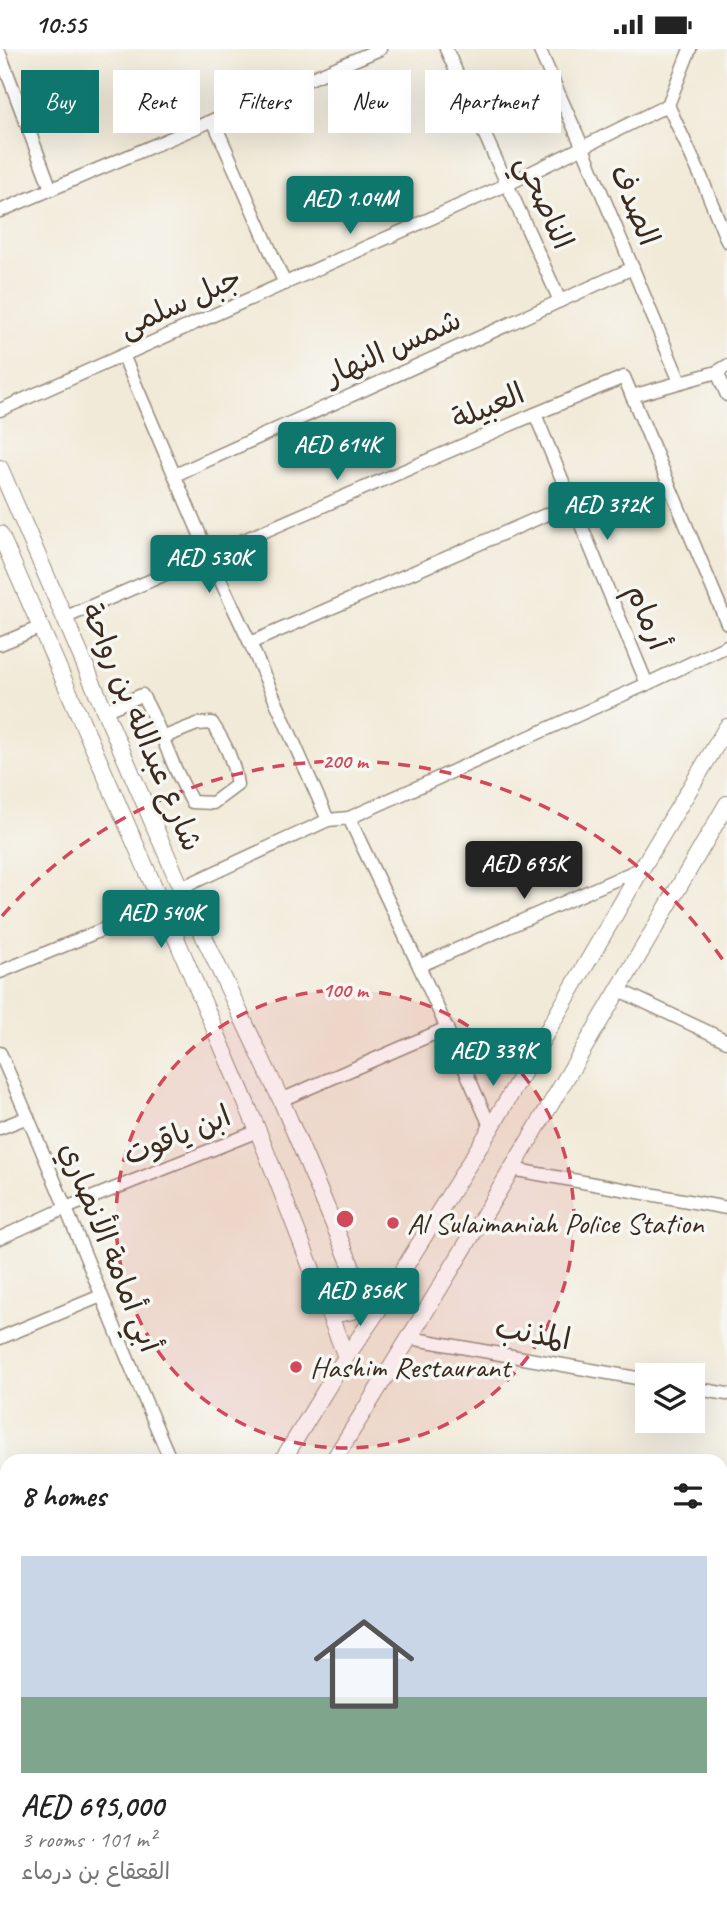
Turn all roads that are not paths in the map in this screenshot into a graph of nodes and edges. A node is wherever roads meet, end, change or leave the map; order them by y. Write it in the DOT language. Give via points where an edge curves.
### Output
graph roads {
  1 [pos="380,49"];
  2 [pos="446,49"];
  3 [pos="539,49"];
  4 [pos="690,49"];
  5 [pos="0,54"];
  6 [pos="668,105"];
  7 [pos="213,120"];
  8 [pos="583,148"];
  9 [pos="508,184"];
  10 [pos="51,189"];
  11 [pos="0,211"];
  12 [pos="727,241"];
  13 [pos="633,268"];
  14 [pos="285,284"];
  15 [pos="560,301"];
  16 [pos="123,355"];
  17 [pos="722,369"];
  18 [pos="680,382"];
  19 [pos="727,395"];
  20 [pos="632,396"];
  21 [pos="0,410"];
  22 [pos="535,414"];
  23 [pos="0,468"];
  24 [pos="175,475"];
  25 [pos="573,503"];
  26 [pos="0,534"];
  27 [pos="209,556"];
  28 [pos="64,618"];
  29 [pos="727,623"];
  30 [pos="41,627"];
  31 [pos="250,643"];
  32 [pos="0,644"];
  33 [pos="727,646"];
  34 [pos="647,684"];
  35 [pos="104,711"];
  36 [pos="727,727"];
  37 [pos="162,738"];
  38 [pos="727,804"];
  39 [pos="349,818"];
  40 [pos="327,820"];
  41 [pos="642,868"];
  42 [pos="181,888"];
  43 [pos="162,905"];
  44 [pos="419,966"];
  45 [pos="1,970"];
  46 [pos="619,991"];
  47 [pos="447,1028"];
  48 [pos="727,1041"];
  49 [pos="0,1053"];
  50 [pos="281,1100"];
  51 [pos="28,1117"];
  52 [pos="0,1128"];
  53 [pos="491,1128"];
  54 [pos="258,1131"];
  55 [pos="511,1169"];
  56 [pos="66,1208"];
  57 [pos="727,1208"];
  58 [pos="0,1238"];
  59 [pos="353,1269"];
  60 [pos="319,1289"];
  61 [pos="101,1296"];
  62 [pos="377,1312"];
  63 [pos="0,1338"];
  64 [pos="410,1338"];
  65 [pos="346,1357"];
  66 [pos="635,1378"];
  67 [pos="705,1390"];
  68 [pos="727,1394"];
  69 [pos="167,1454"];
  70 [pos="286,1454"];
  71 [pos="338,1454"];
  1 -- 7 [label="street"];
  2 -- 9 [label="street, الناصحي"];
  3 -- 8 [label="street, الصدف"];
  4 -- 6 [label="street"];
  5 -- 10 [label="street"];
  6 -- 8 [label="street, جبل سلمى"];
  6 -- 12 [label="street"];
  7 -- 10 [label="street"];
  7 -- 14 [label="street"];
  8 -- 9 [label="street, جبل سلمى"];
  8 -- 13 [label="street, الصدف"];
  9 -- 14 [label="street, جبل سلمى"];
  9 -- 15 [label="street, الناصحي"];
  10 -- 11 [label="street"];
  13 -- 15 [label="street, شمس النهار"];
  13 -- 18 [label="street, الصدف"];
  14 -- 16 [label="street, جبل سلمى"];
  15 -- 24 [label="street, شمس النهار"];
  16 -- 21 [label="street, جبل سلمى"];
  16 -- 24 [label="street"];
  17 -- 18 [label="street"];
  17 -- 19 [label="street"];
  18 -- 20 [label="street"];
  20 -- 22 [label="street, العبيلة" via="624,377"];
  20 -- 29 [label="street"];
  22 -- 25 [label="street, أرمام"];
  22 -- 27 [label="street, العبيلة"];
  23 -- 28 [label="street, شارع عبدالله بن رواحة"];
  24 -- 27 [label="street"];
  25 -- 31 [label="street"];
  25 -- 34 [label="street, أرمام"];
  26 -- 30 [label="street, شارع عبدالله بن رواحة"];
  27 -- 28 [label="street, العبيلة"];
  27 -- 31 [label="street"];
  28 -- 35 [label="street, شارع عبدالله بن رواحة"];
  30 -- 32 [label="street"];
  30 -- 43 [label="street, شارع عبدالله بن رواحة"];
  31 -- 40 [label="street"];
  33 -- 34 [label="street"];
  34 -- 39 [label="street"];
  35 -- 37 [label="street" via="142,695"];
  35 -- 42 [label="street, شارع عبدالله بن رواحة"];
  36 -- 41 [label="street"];
  37 -- 37 [label="street" via="192,802 214,803 237,785 235,767 212,723"];
  38 -- 46 [label="street"];
  39 -- 40 [label="street"];
  39 -- 44 [label="street"];
  40 -- 42 [label="street"];
  41 -- 44 [label="street"];
  41 -- 53 [label="street"];
  42 -- 50 [label="street, شارع عبدالله بن رواحة"];
  43 -- 45 [label="street"];
  43 -- 54 [label="street, شارع عبدالله بن رواحة"];
  44 -- 47 [label="street"];
  46 -- 48 [label="street"];
  46 -- 55 [label="street"];
  47 -- 50 [label="street"];
  47 -- 53 [label="street"];
  49 -- 51 [label="street, أبي أمامة الأنصاري"];
  50 -- 59 [label="street, شارع عبدالله بن رواحة"];
  51 -- 52 [label="street"];
  51 -- 56 [label="street, أبي أمامة الأنصاري"];
  53 -- 62 [label="street"];
  54 -- 56 [label="street, ابن ياقوت"];
  54 -- 60 [label="street, شارع عبدالله بن رواحة"];
  55 -- 57 [label="street"];
  55 -- 64 [label="street"];
  56 -- 58 [label="street, ابن ياقوت"];
  56 -- 61 [label="street, أبي أمامة الأنصاري"];
  59 -- 60 [label="street" via="362,1299 353,1311 337,1314"];
  59 -- 62 [label="street, شارع عبدالله بن رواحة"];
  60 -- 65 [label="street, شارع عبدالله بن رواحة"];
  61 -- 63 [label="street"];
  61 -- 69 [label="street, أبي أمامة الأنصاري"];
  62 -- 65 [label="street"];
  64 -- 66 [label="street, المذنب"];
  64 -- 71 [label="street"];
  65 -- 70 [label="street"];
  67 -- 68 [label="street"];
}
